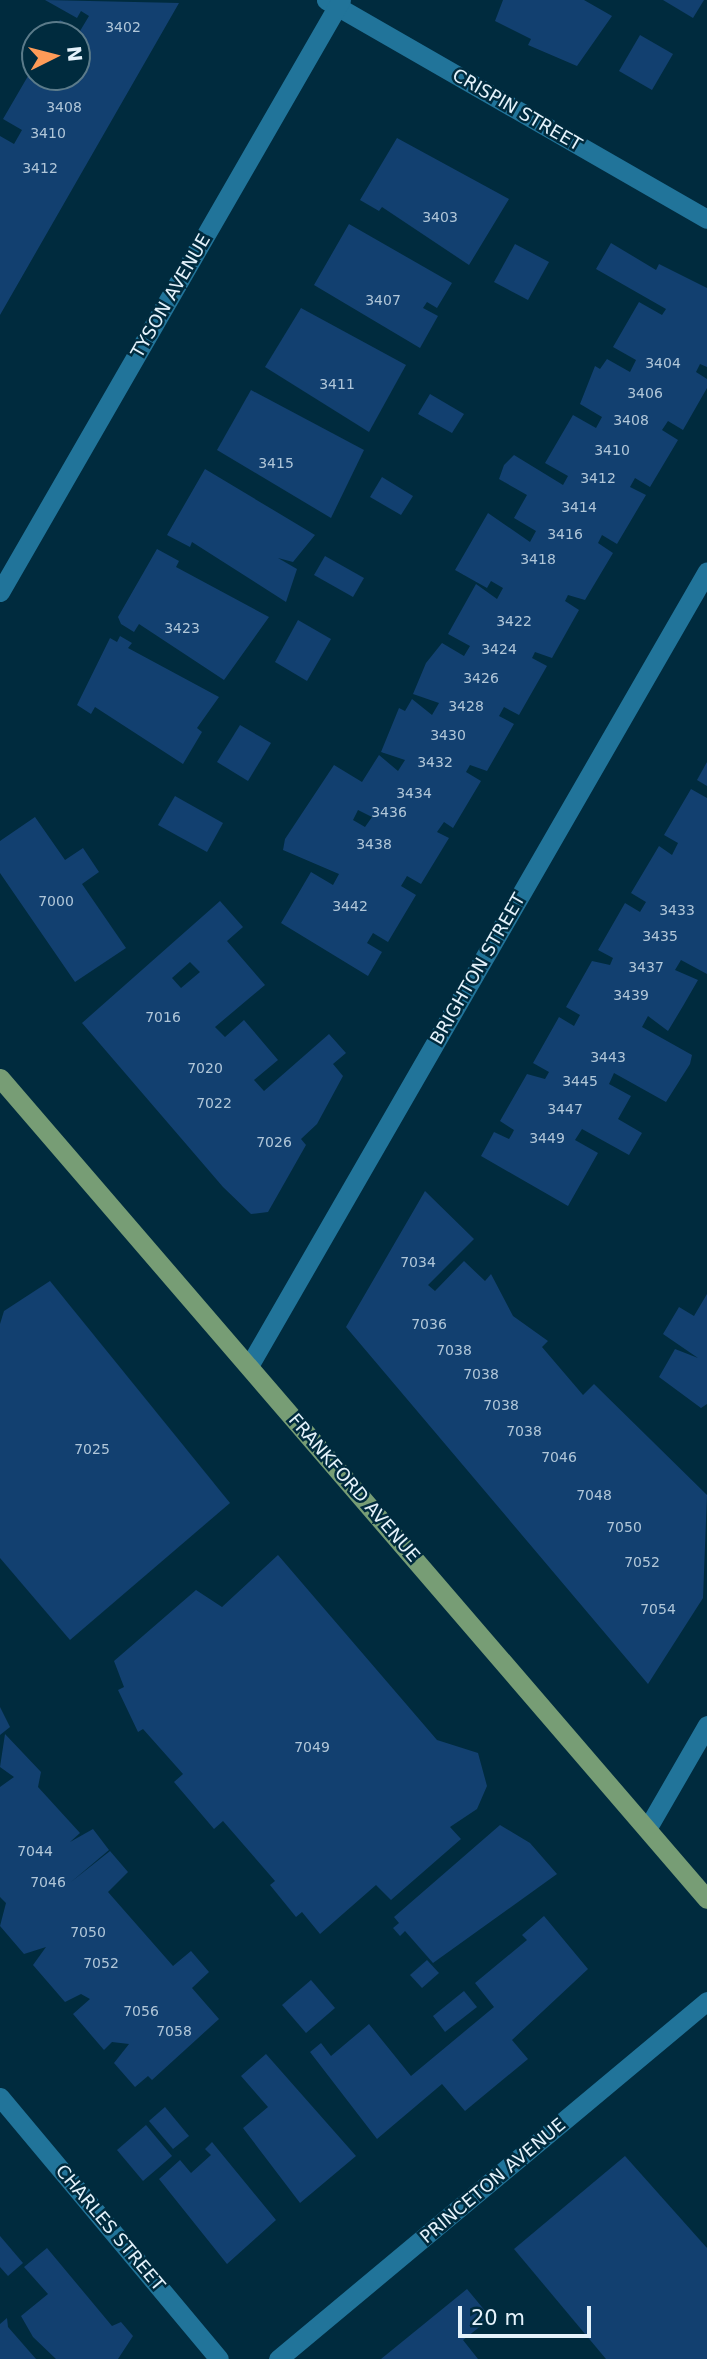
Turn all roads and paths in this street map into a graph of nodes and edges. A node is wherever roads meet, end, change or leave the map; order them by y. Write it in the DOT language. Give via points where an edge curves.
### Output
graph roads {
  1 [pos="335,2"];
  2 [pos="707,219"];
  3 [pos="707,571"];
  4 [pos="0,592"];
  5 [pos="0,1078"];
  6 [pos="249,1366"];
  7 [pos="707,1725"];
  8 [pos="647,1829"];
  9 [pos="707,1899"];
  10 [pos="707,2001"];
  11 [pos="0,2097"];
  12 [pos="219,2359"];
  13 [pos="278,2359"];
  1 -- 2 [label="street, CRISPIN STREET"];
  1 -- 4 [label="street, TYSON AVENUE"];
  3 -- 6 [label="street, BRIGHTON STREET"];
  5 -- 6 [label="main road, FRANKFORD AVENUE"];
  6 -- 8 [label="main road, FRANKFORD AVENUE"];
  7 -- 8 [label="street"];
  8 -- 9 [label="main road, FRANKFORD AVENUE"];
  10 -- 13 [label="street, PRINCETON AVENUE"];
  11 -- 12 [label="street, CHARLES STREET"];
}
